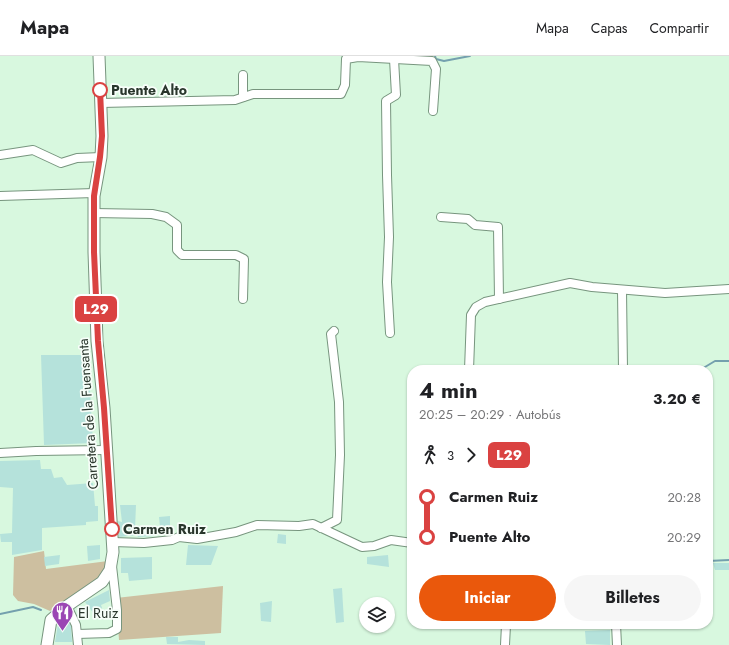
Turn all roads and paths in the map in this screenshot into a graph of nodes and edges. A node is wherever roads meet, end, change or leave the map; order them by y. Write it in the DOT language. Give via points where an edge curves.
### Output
graph roads {
  1 [pos="99,56"];
  2 [pos="346,57"];
  3 [pos="394,59"];
  4 [pos="244,75"];
  5 [pos="243,97"];
  6 [pos="101,103"];
  7 [pos="433,111"];
  8 [pos="0,155"];
  9 [pos="100,157"];
  10 [pos="94,193"];
  11 [pos="0,196"];
  12 [pos="94,213"];
  13 [pos="442,217"];
  14 [pos="729,289"];
  15 [pos="622,290"];
  16 [pos="243,299"];
  17 [pos="499,299"];
  18 [pos="334,331"];
  19 [pos="390,333"];
  20 [pos="469,365"];
  21 [pos="623,365"];
  22 [pos="106,450"];
  23 [pos="0,453"];
  24 [pos="321,528"];
  25 [pos="113,542"];
  26 [pos="407,542"];
  27 [pos="112,563"];
  28 [pos="67,606"];
  29 [pos="506,629"];
  30 [pos="616,629"];
  31 [pos="77,634"];
  32 [pos="47,645"];
  33 [pos="78,645"];
  34 [pos="505,645"];
  35 [pos="617,645"];
  1 -- 6 [label="main road, Carretera de la Fuensanta"];
  2 -- 3 [label="street"];
  2 -- 5 [label="street" via="345,85 342,94 253,94"];
  3 -- 7 [label="street" via="432,61 436,69"];
  3 -- 19 [label="street" via="396,95 386,101 389,237 387,282"];
  4 -- 5 [label="street"];
  5 -- 6 [label="street" via="235,100"];
  6 -- 9 [label="main road, Carretera de la Fuensanta"];
  8 -- 9 [label="street" via="33,150 61,163 77,158"];
  9 -- 10 [label="main road, Carretera de la Fuensanta"];
  10 -- 11 [label="street"];
  10 -- 12 [label="main road, Carretera de la Fuensanta"];
  12 -- 16 [label="street" via="152,214 166,217 177,225 177,250 182,255 236,255 244,259"];
  12 -- 22 [label="main road, Carretera de la Fuensanta" via="98,341"];
  13 -- 17 [label="street" via="468,219 475,226 498,227"];
  14 -- 15 [label="street" via="665,293"];
  15 -- 17 [label="street" via="570,282"];
  15 -- 21 [label="street"];
  17 -- 20 [label="street" via="476,307 471,315"];
  18 -- 24 [label="street" via="332,334 339,402 340,448 337,520"];
  22 -- 23 [label="street"];
  22 -- 25 [label="main road, Carretera de la Fuensanta"];
  24 -- 25 [label="street" via="313,524 257,525 236,532 197,539 179,537 144,543"];
  24 -- 26 [label="street" via="362,547 391,540"];
  25 -- 27 [label="main road, Carretera de la Fuensanta"];
  27 -- 28 [label="main road, Carretera de la Fuensanta" via="102,582"];
  27 -- 31 [label="street" via="117,629 109,633"];
  28 -- 31 [label="street" via="76,625"];
  28 -- 32 [label="main road, Carretera de la Fuensanta" via="52,620"];
  29 -- 34 [label="street"];
  30 -- 35 [label="street"];
  31 -- 33 [label="street"];
}
